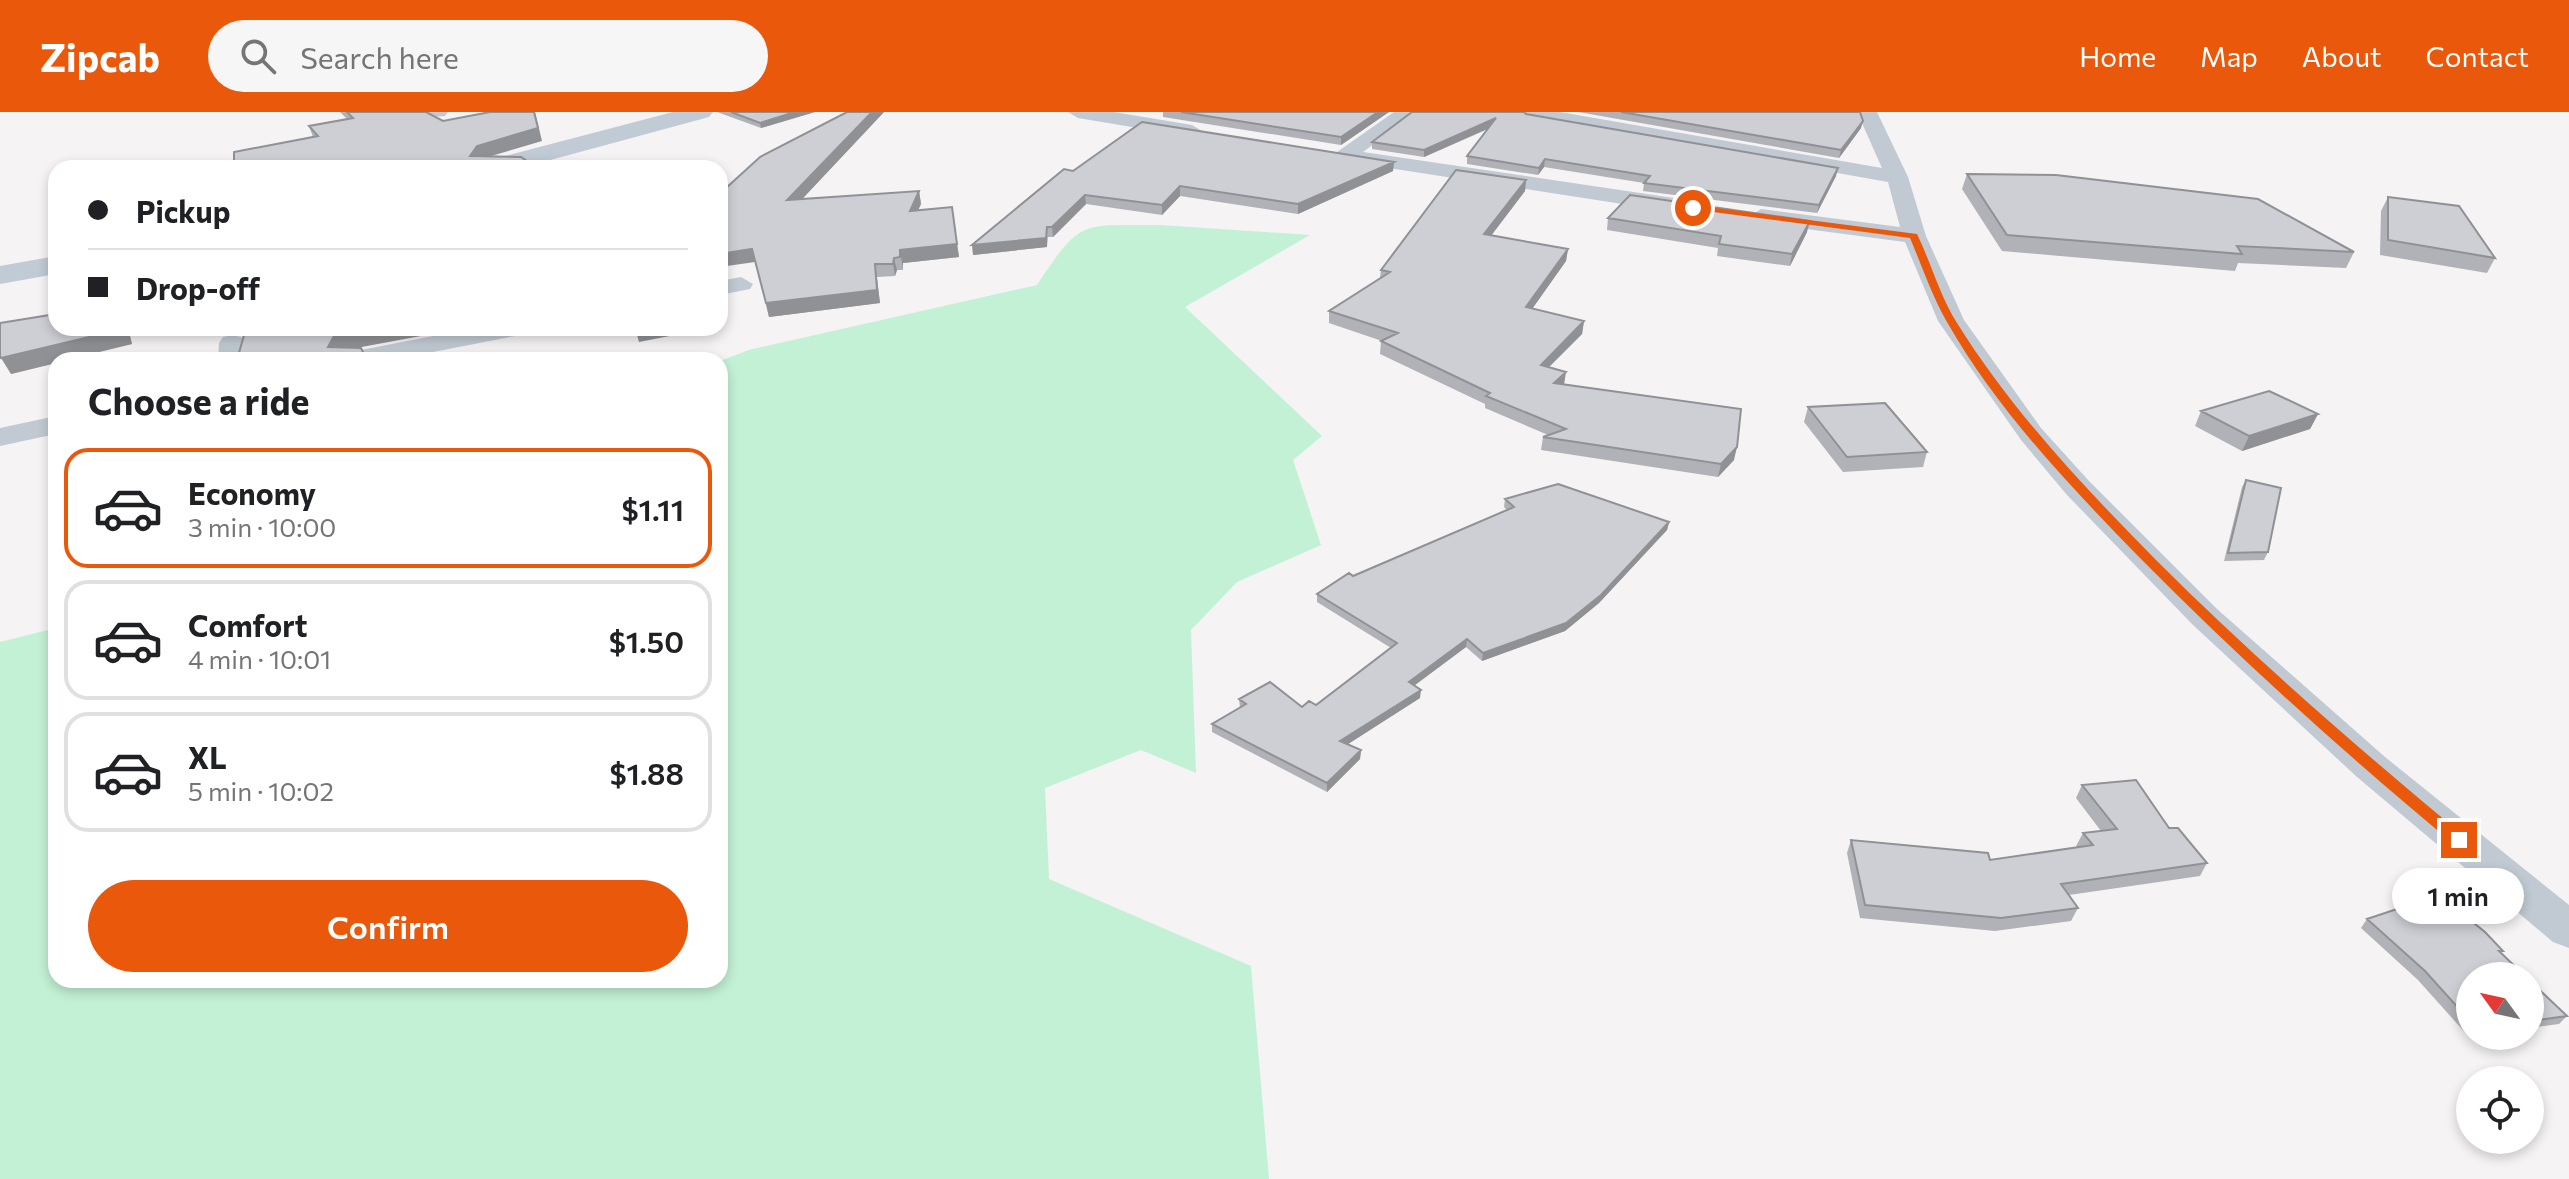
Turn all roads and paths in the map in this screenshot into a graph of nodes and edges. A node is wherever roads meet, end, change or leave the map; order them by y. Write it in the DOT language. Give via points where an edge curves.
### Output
graph roads {
  1 [pos="701,112"];
  2 [pos="1078,112"];
  3 [pos="1407,112"];
  4 [pos="1526,112"];
  5 [pos="1867,112"];
  6 [pos="668,116"];
  7 [pos="1220,136"];
  8 [pos="1313,151"];
  9 [pos="1344,156"];
  10 [pos="518,160"];
  11 [pos="1897,177"];
  12 [pos="1709,210"];
  13 [pos="1740,214"];
  14 [pos="1914,236"];
  15 [pos="48,266"];
  16 [pos="0,275"];
  17 [pos="474,336"];
  18 [pos="392,352"];
  19 [pos="48,427"];
  20 [pos="0,437"];
  21 [pos="2569,930"];
  1 -- 6 [label="main road"];
  2 -- 7 [label="street"];
  3 -- 9 [label="street"];
  4 -- 11 [label="street"];
  5 -- 11 [label="street"];
  6 -- 10 [label="main road"];
  8 -- 9 [label="street"];
  9 -- 12 [label="street"];
  11 -- 14 [label="street"];
  13 -- 14 [label="street"];
  14 -- 21 [label="street" via="1951,321 2031,434 2078,488 2205,617 2347,746"];
  15 -- 16 [label="main road"];
  17 -- 18 [label="street"];
  19 -- 20 [label="street"];
}
